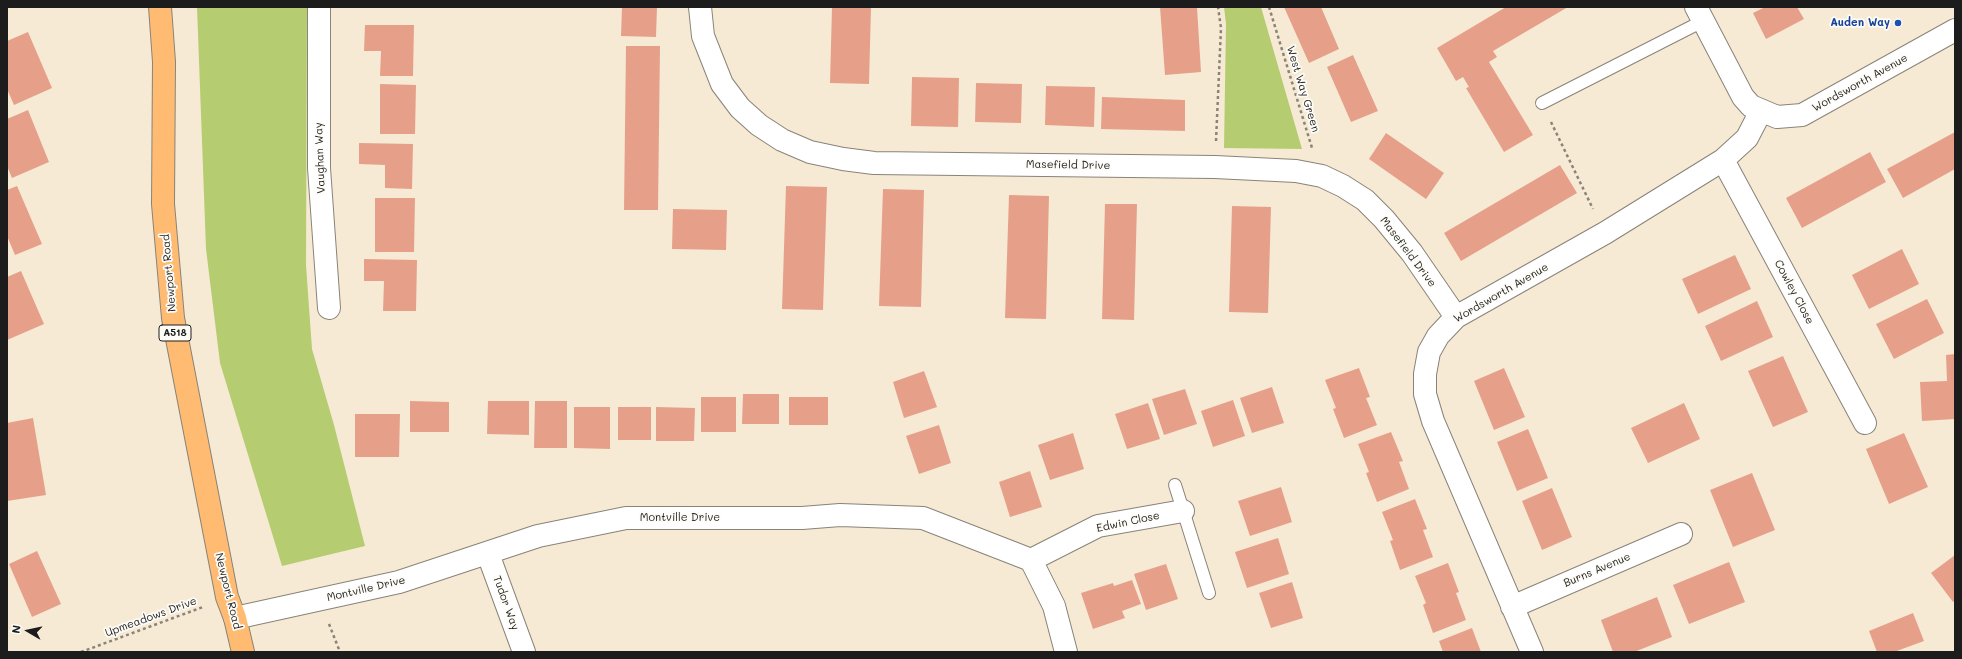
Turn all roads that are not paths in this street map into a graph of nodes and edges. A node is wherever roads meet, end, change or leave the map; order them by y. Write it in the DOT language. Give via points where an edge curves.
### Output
graph roads {
  1 [pos="160,7"];
  2 [pos="319,7"];
  3 [pos="700,7"];
  4 [pos="1700,14"];
  5 [pos="1955,30"];
  6 [pos="1542,103"];
  7 [pos="1761,111"];
  8 [pos="1723,160"];
  9 [pos="329,308"];
  10 [pos="1456,317"];
  11 [pos="1865,423"];
  12 [pos="1175,485"];
  13 [pos="1183,510"];
  14 [pos="1681,534"];
  15 [pos="488,554"];
  16 [pos="1031,560"];
  17 [pos="1209,593"];
  18 [pos="1512,606"];
  19 [pos="235,618"];
  20 [pos="243,652"];
  21 [pos="524,652"];
  22 [pos="1066,652"];
  23 [pos="1532,652"];
  1 -- 19 [label="highway, Newport Road / A518" via="164,62 163,204 172,318 227,597"];
  2 -- 9 [label="street, Vaughan Way" via="319,168"];
  3 -- 10 [label="street, Masefield Drive" via="703,36 722,84 740,108 782,140 810,152 874,163 1215,167 1296,171 1322,176 1365,200 1384,219 1412,253"];
  4 -- 6 [label="lane"];
  4 -- 7 [label="street, Wordsworth Avenue" via="1743,97 1751,106"];
  5 -- 7 [label="street, Wordsworth Avenue" via="1802,115 1777,117"];
  7 -- 8 [label="street, Wordsworth Avenue" via="1747,138"];
  8 -- 10 [label="street, Wordsworth Avenue" via="1605,233"];
  8 -- 11 [label="street, Cowley Close"];
  10 -- 18 [label="street, Wordsworth Avenue" via="1438,336 1429,352 1424,394 1433,421"];
  12 -- 13 [label="lane"];
  13 -- 16 [label="street, Edwin Close" via="1098,526"];
  13 -- 17 [label="lane"];
  14 -- 18 [label="street, Burns Avenue"];
  15 -- 16 [label="street, Montville Drive" via="538,536 626,518 802,518 840,515 923,518"];
  15 -- 19 [label="street, Montville Drive" via="399,582"];
  15 -- 21 [label="street, Tudor Way"];
  16 -- 22 [label="street" via="1054,606"];
  18 -- 23 [label="street, Wordsworth Avenue"];
  19 -- 20 [label="highway, Newport Road / A518"];
}
